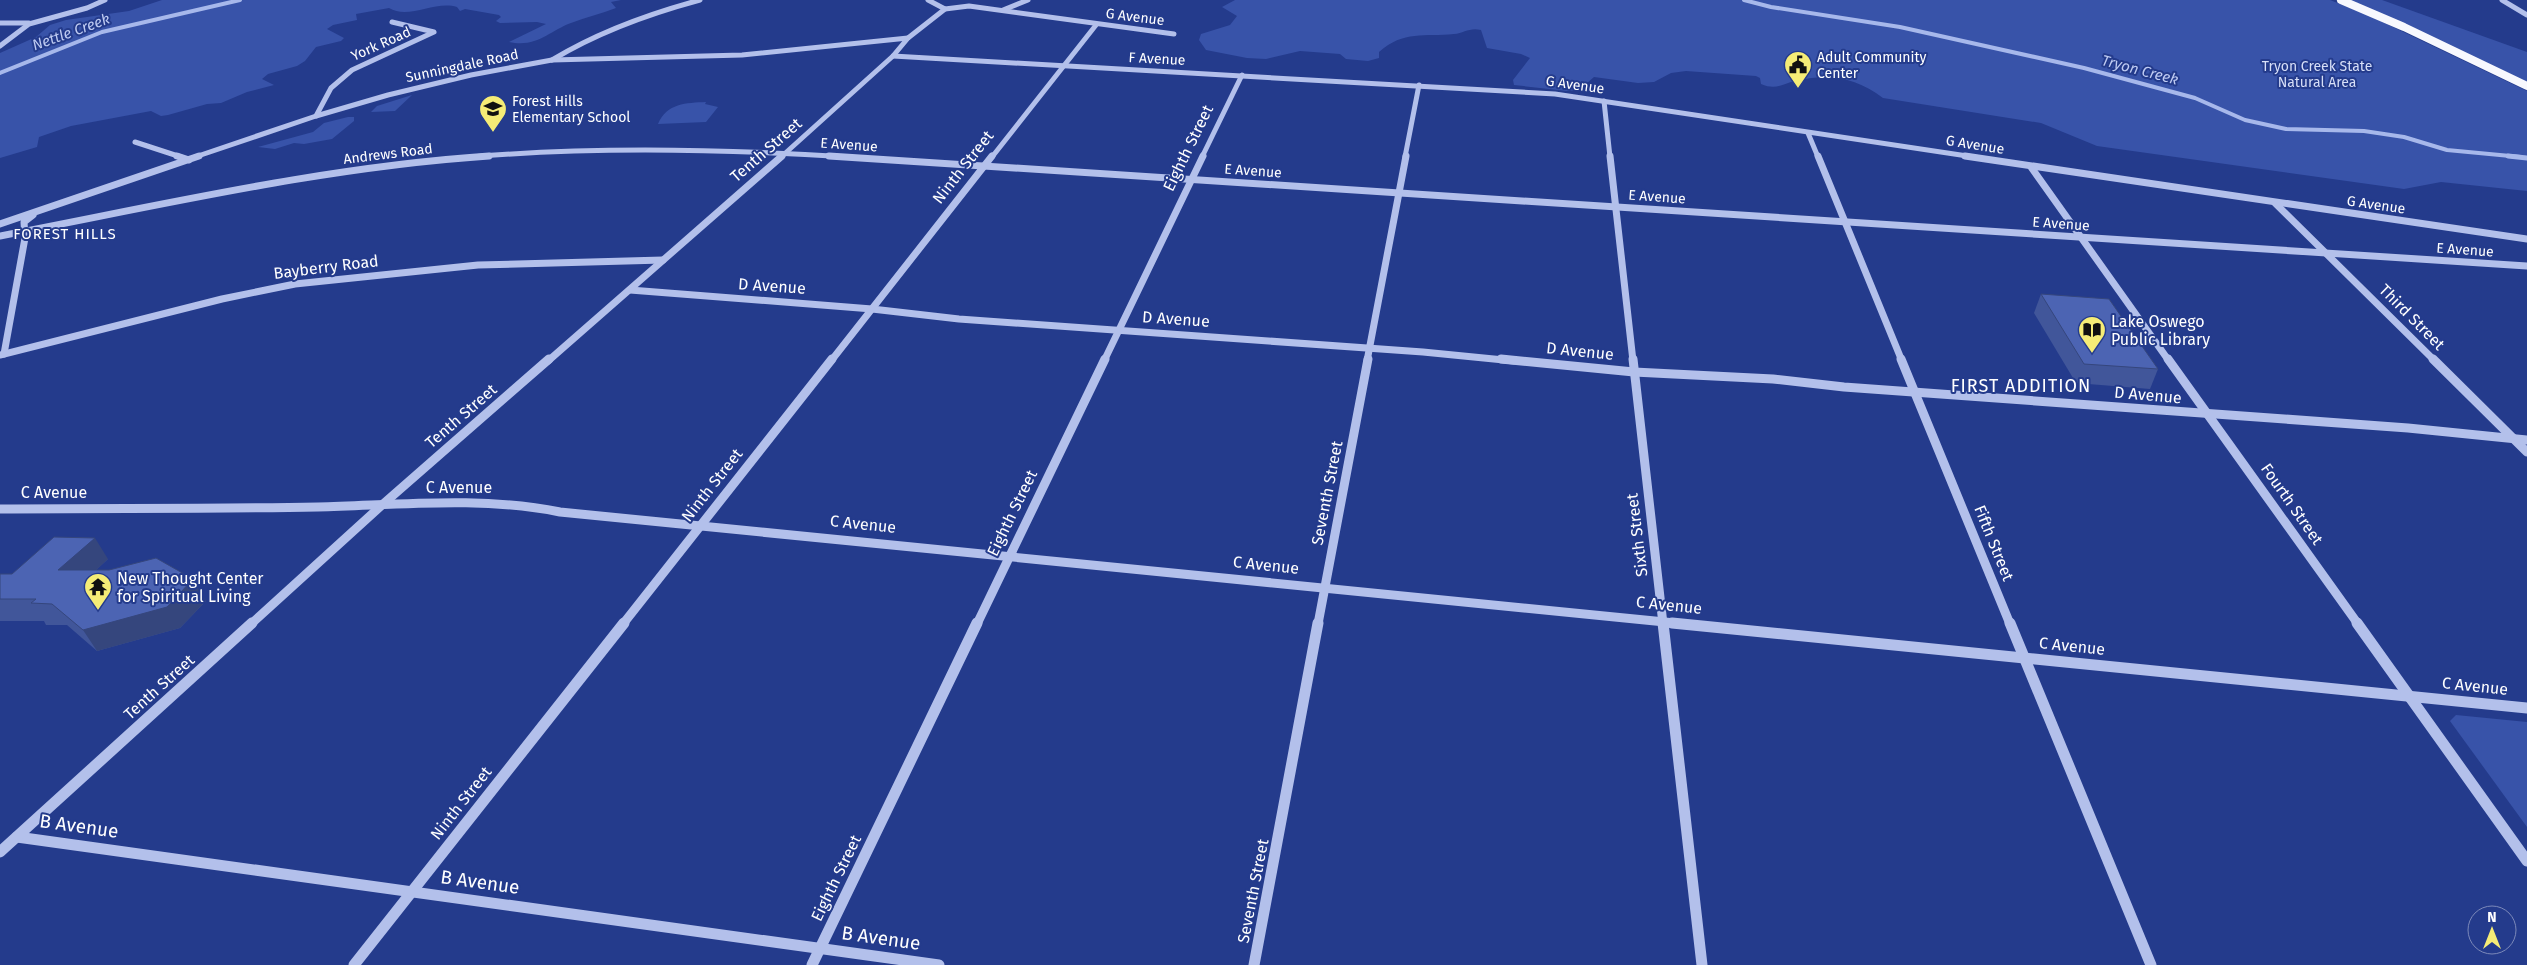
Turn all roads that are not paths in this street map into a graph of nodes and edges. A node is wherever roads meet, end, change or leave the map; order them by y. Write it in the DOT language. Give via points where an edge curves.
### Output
graph roads {
  1 [pos="105,0"];
  2 [pos="700,0"];
  3 [pos="928,0"];
  4 [pos="1028,0"];
  5 [pos="2341,0"];
  6 [pos="2502,0"];
  7 [pos="945,9"];
  8 [pos="1003,10"];
  9 [pos="2527,15"];
  10 [pos="392,22"];
  11 [pos="0,23"];
  12 [pos="32,23"];
  13 [pos="1096,25"];
  14 [pos="1174,34"];
  15 [pos="908,38"];
  16 [pos="0,46"];
  17 [pos="893,56"];
  18 [pos="552,60"];
  19 [pos="1064,65"];
  20 [pos="1242,75"];
  21 [pos="1419,85"];
  22 [pos="2527,86"];
  23 [pos="1604,101"];
  24 [pos="316,116"];
  25 [pos="1808,132"];
  26 [pos="135,142"];
  27 [pos="785,154"];
  28 [pos="189,160"];
  29 [pos="984,166"];
  30 [pos="2031,167"];
  31 [pos="1191,180"];
  32 [pos="1398,193"];
  33 [pos="2275,203"];
  34 [pos="1616,207"];
  35 [pos="38,211"];
  36 [pos="1844,222"];
  37 [pos="0,224"];
  38 [pos="25,231"];
  39 [pos="0,236"];
  40 [pos="2081,237"];
  41 [pos="2527,238"];
  42 [pos="2326,253"];
  43 [pos="663,260"];
  44 [pos="2527,266"];
  45 [pos="630,290"];
  46 [pos="872,309"];
  47 [pos="1119,331"];
  48 [pos="1370,348"];
  49 [pos="2,354"];
  50 [pos="1634,372"];
  51 [pos="1914,391"];
  52 [pos="2209,415"];
  53 [pos="2514,440"];
  54 [pos="2527,440"];
  55 [pos="2527,452"];
  56 [pos="382,505"];
  57 [pos="0,509"];
  58 [pos="702,524"];
  59 [pos="1010,556"];
  60 [pos="1325,587"];
  61 [pos="1663,621"];
  62 [pos="2024,658"];
  63 [pos="2409,696"];
  64 [pos="2527,708"];
  65 [pos="17,836"];
  66 [pos="0,852"];
  67 [pos="2527,861"];
  68 [pos="412,891"];
  69 [pos="820,948"];
  70 [pos="354,965"];
  71 [pos="812,965"];
  72 [pos="939,965"];
  73 [pos="1254,965"];
  74 [pos="1702,965"];
  75 [pos="2152,965"];
  1 -- 12 [label="street"];
  2 -- 18 [label="street" via="643,16 596,35"];
  3 -- 7 [label="street"];
  4 -- 8 [label="street"];
  5 -- 22 [label="main road" via="2395,22"];
  6 -- 9 [label="street"];
  7 -- 8 [label="street, G Avenue" via="964,6"];
  7 -- 15 [label="street, Tenth Street"];
  8 -- 13 [label="street, G Avenue"];
  10 -- 24 [label="street, York Road" via="434,32 344,74 331,86"];
  11 -- 12 [label="street"];
  12 -- 16 [label="street"];
  13 -- 14 [label="street, G Avenue"];
  13 -- 19 [label="street, Ninth Street"];
  15 -- 17 [label="street, Tenth Street"];
  15 -- 18 [label="street, Sunningdale Road" via="742,55"];
  17 -- 19 [label="street, F Avenue"];
  17 -- 27 [label="street, Tenth Street"];
  18 -- 24 [label="street, Sunningdale Road" via="431,84"];
  19 -- 20 [label="street, F Avenue"];
  19 -- 29 [label="street, Ninth Street"];
  20 -- 21 [label="street, F Avenue"];
  20 -- 31 [label="street, Eighth Street"];
  21 -- 23 [label="street, G Avenue" via="1541,92"];
  21 -- 32 [label="street, Seventh Street"];
  23 -- 25 [label="street, G Avenue"];
  23 -- 34 [label="street, Sixth Street"];
  24 -- 28 [label="street, Sunningdale Road"];
  25 -- 30 [label="street, G Avenue"];
  25 -- 36 [label="street, Fifth Street"];
  26 -- 28 [label="street"];
  27 -- 29 [label="street, E Avenue"];
  27 -- 38 [label="street, Andrews Road" via="582,150 431,161 283,182"];
  27 -- 43 [label="street, Tenth Street"];
  28 -- 35 [label="street, Sunningdale Road"];
  29 -- 31 [label="street, E Avenue"];
  29 -- 46 [label="street, Ninth Street"];
  30 -- 33 [label="street, G Avenue"];
  30 -- 40 [label="street, Fourth Street"];
  31 -- 32 [label="street, E Avenue"];
  31 -- 47 [label="street, Eighth Street"];
  32 -- 34 [label="street, E Avenue"];
  32 -- 48 [label="street, Seventh Street"];
  33 -- 41 [label="street, G Avenue"];
  33 -- 42 [label="street, Third Street"];
  34 -- 36 [label="street, E Avenue"];
  34 -- 50 [label="street, Sixth Street"];
  35 -- 37 [label="street, Sunningdale Road"];
  35 -- 38 [label="street" via="24,222"];
  36 -- 40 [label="street, E Avenue"];
  36 -- 51 [label="street, Fifth Street"];
  38 -- 39 [label="street, Andrews Road"];
  38 -- 49 [label="street"];
  40 -- 42 [label="street, E Avenue"];
  40 -- 52 [label="street, Fourth Street"];
  42 -- 44 [label="street, E Avenue"];
  42 -- 53 [label="street, Third Street"];
  43 -- 45 [label="street, Tenth Street"];
  43 -- 49 [label="street, Bayberry Road" via="478,264 295,284"];
  45 -- 46 [label="street, D Avenue"];
  45 -- 56 [label="street, Tenth Street"];
  46 -- 47 [label="street, D Avenue"];
  46 -- 58 [label="street, Ninth Street"];
  47 -- 48 [label="street, D Avenue"];
  47 -- 59 [label="street, Eighth Street"];
  48 -- 50 [label="street, D Avenue"];
  48 -- 60 [label="street, Seventh Street"];
  50 -- 51 [label="street, D Avenue"];
  50 -- 61 [label="street, Sixth Street"];
  51 -- 52 [label="street, D Avenue"];
  51 -- 62 [label="street, Fifth Street"];
  52 -- 53 [label="street, D Avenue" via="2408,428"];
  52 -- 63 [label="street, Fourth Street"];
  53 -- 54 [label="street, D Avenue"];
  53 -- 55 [label="street, Third Street"];
  56 -- 57 [label="street, C Avenue"];
  56 -- 58 [label="street, C Avenue" via="439,502 508,504 560,512"];
  56 -- 65 [label="street, Tenth Street"];
  58 -- 59 [label="street, C Avenue"];
  58 -- 68 [label="street, Ninth Street"];
  59 -- 60 [label="street, C Avenue"];
  59 -- 69 [label="street, Eighth Street"];
  60 -- 61 [label="street, C Avenue"];
  60 -- 73 [label="street, Seventh Street"];
  61 -- 62 [label="street, C Avenue"];
  61 -- 74 [label="street, Sixth Street"];
  62 -- 63 [label="street, C Avenue"];
  62 -- 75 [label="street, Fifth Street"];
  63 -- 64 [label="street, C Avenue"];
  63 -- 67 [label="street, Fourth Street"];
  65 -- 66 [label="street, Tenth Street"];
  65 -- 68 [label="street, B Avenue"];
  68 -- 69 [label="street, B Avenue"];
  68 -- 70 [label="street, Ninth Street"];
  69 -- 71 [label="street, Eighth Street"];
  69 -- 72 [label="street, B Avenue"];
}
